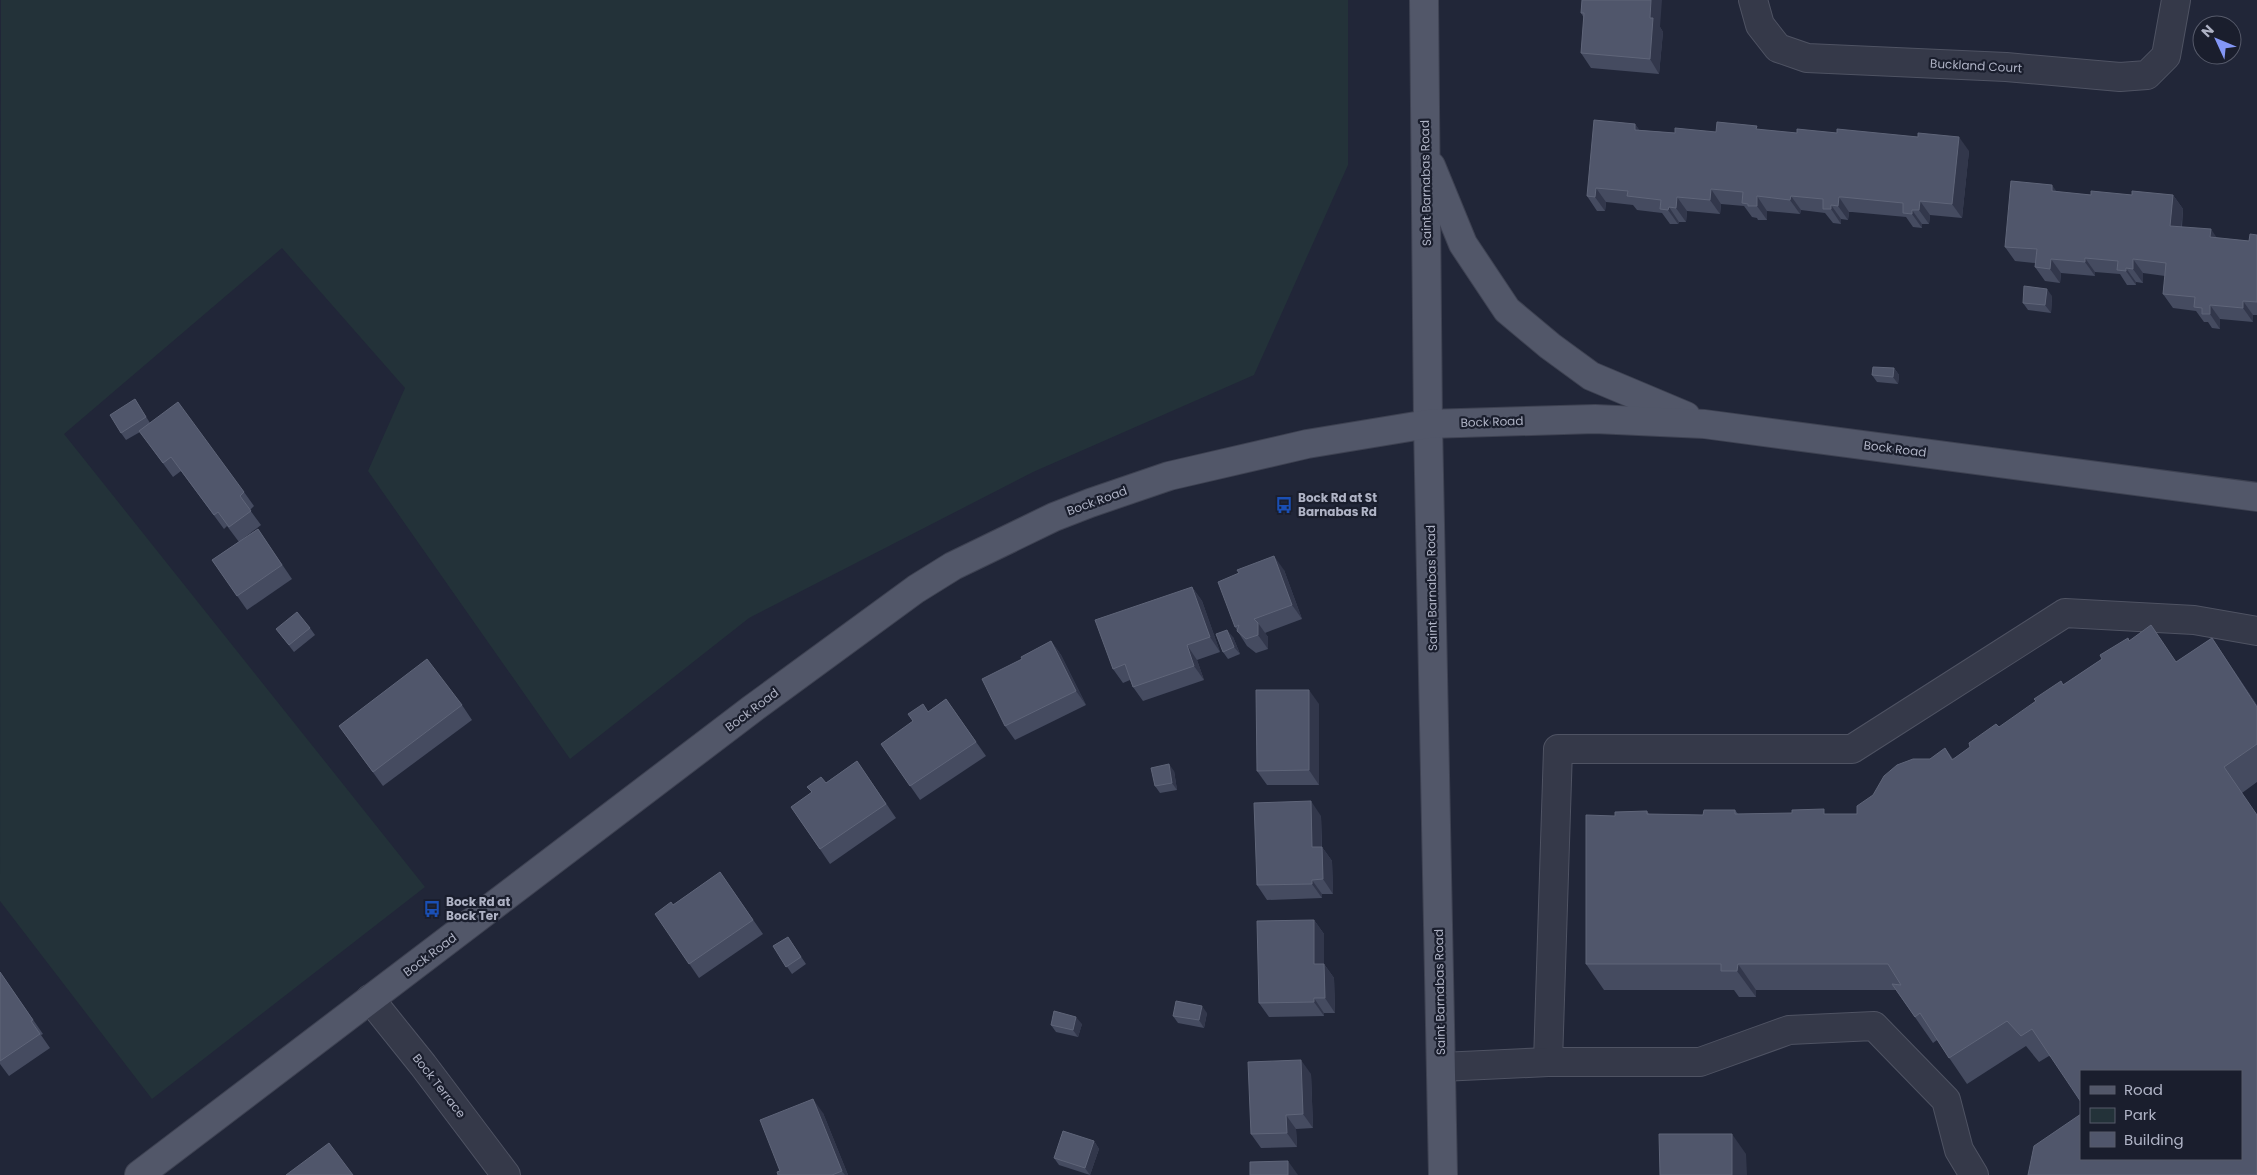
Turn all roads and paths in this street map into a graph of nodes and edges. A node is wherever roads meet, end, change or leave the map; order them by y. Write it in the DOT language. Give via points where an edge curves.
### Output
graph roads {
  1 [pos="1424,0"];
  2 [pos="1753,0"];
  3 [pos="2176,0"];
  4 [pos="1426,153"];
  5 [pos="1428,424"];
  6 [pos="1704,424"];
  7 [pos="2257,497"];
  8 [pos="2257,631"];
  9 [pos="370,999"];
  10 [pos="1548,1062"];
  11 [pos="1441,1067"];
  12 [pos="139,1175"];
  13 [pos="506,1175"];
  14 [pos="1443,1175"];
  15 [pos="1974,1175"];
  1 -- 4 [label="main road, Saint Barnabas Road"];
  2 -- 3 [label="street, Buckland Court" via="1760,26 1778,48 1807,58 2006,67 2120,77 2146,74 2166,56"];
  4 -- 5 [label="main road, Saint Barnabas Road"];
  4 -- 6 [label="main road" via="1463,244 1507,310 1591,376"];
  5 -- 6 [label="main road, Bock Road" via="1595,419"];
  5 -- 9 [label="main road, Bock Road" via="1307,444 1169,476 1054,517 953,566 916,589 752,709"];
  5 -- 11 [label="main road, Saint Barnabas Road"];
  6 -- 7 [label="main road, Bock Road"];
  8 -- 10 [label="street" via="2194,620 2065,613 1852,750 1558,749"];
  9 -- 12 [label="main road, Bock Road"];
  9 -- 13 [label="street, Bock Terrace"];
  10 -- 11 [label="street"];
  10 -- 15 [label="street" via="1700,1062 1788,1030 1874,1026 1946,1100 1959,1150"];
  11 -- 14 [label="main road, Saint Barnabas Road"];
}
